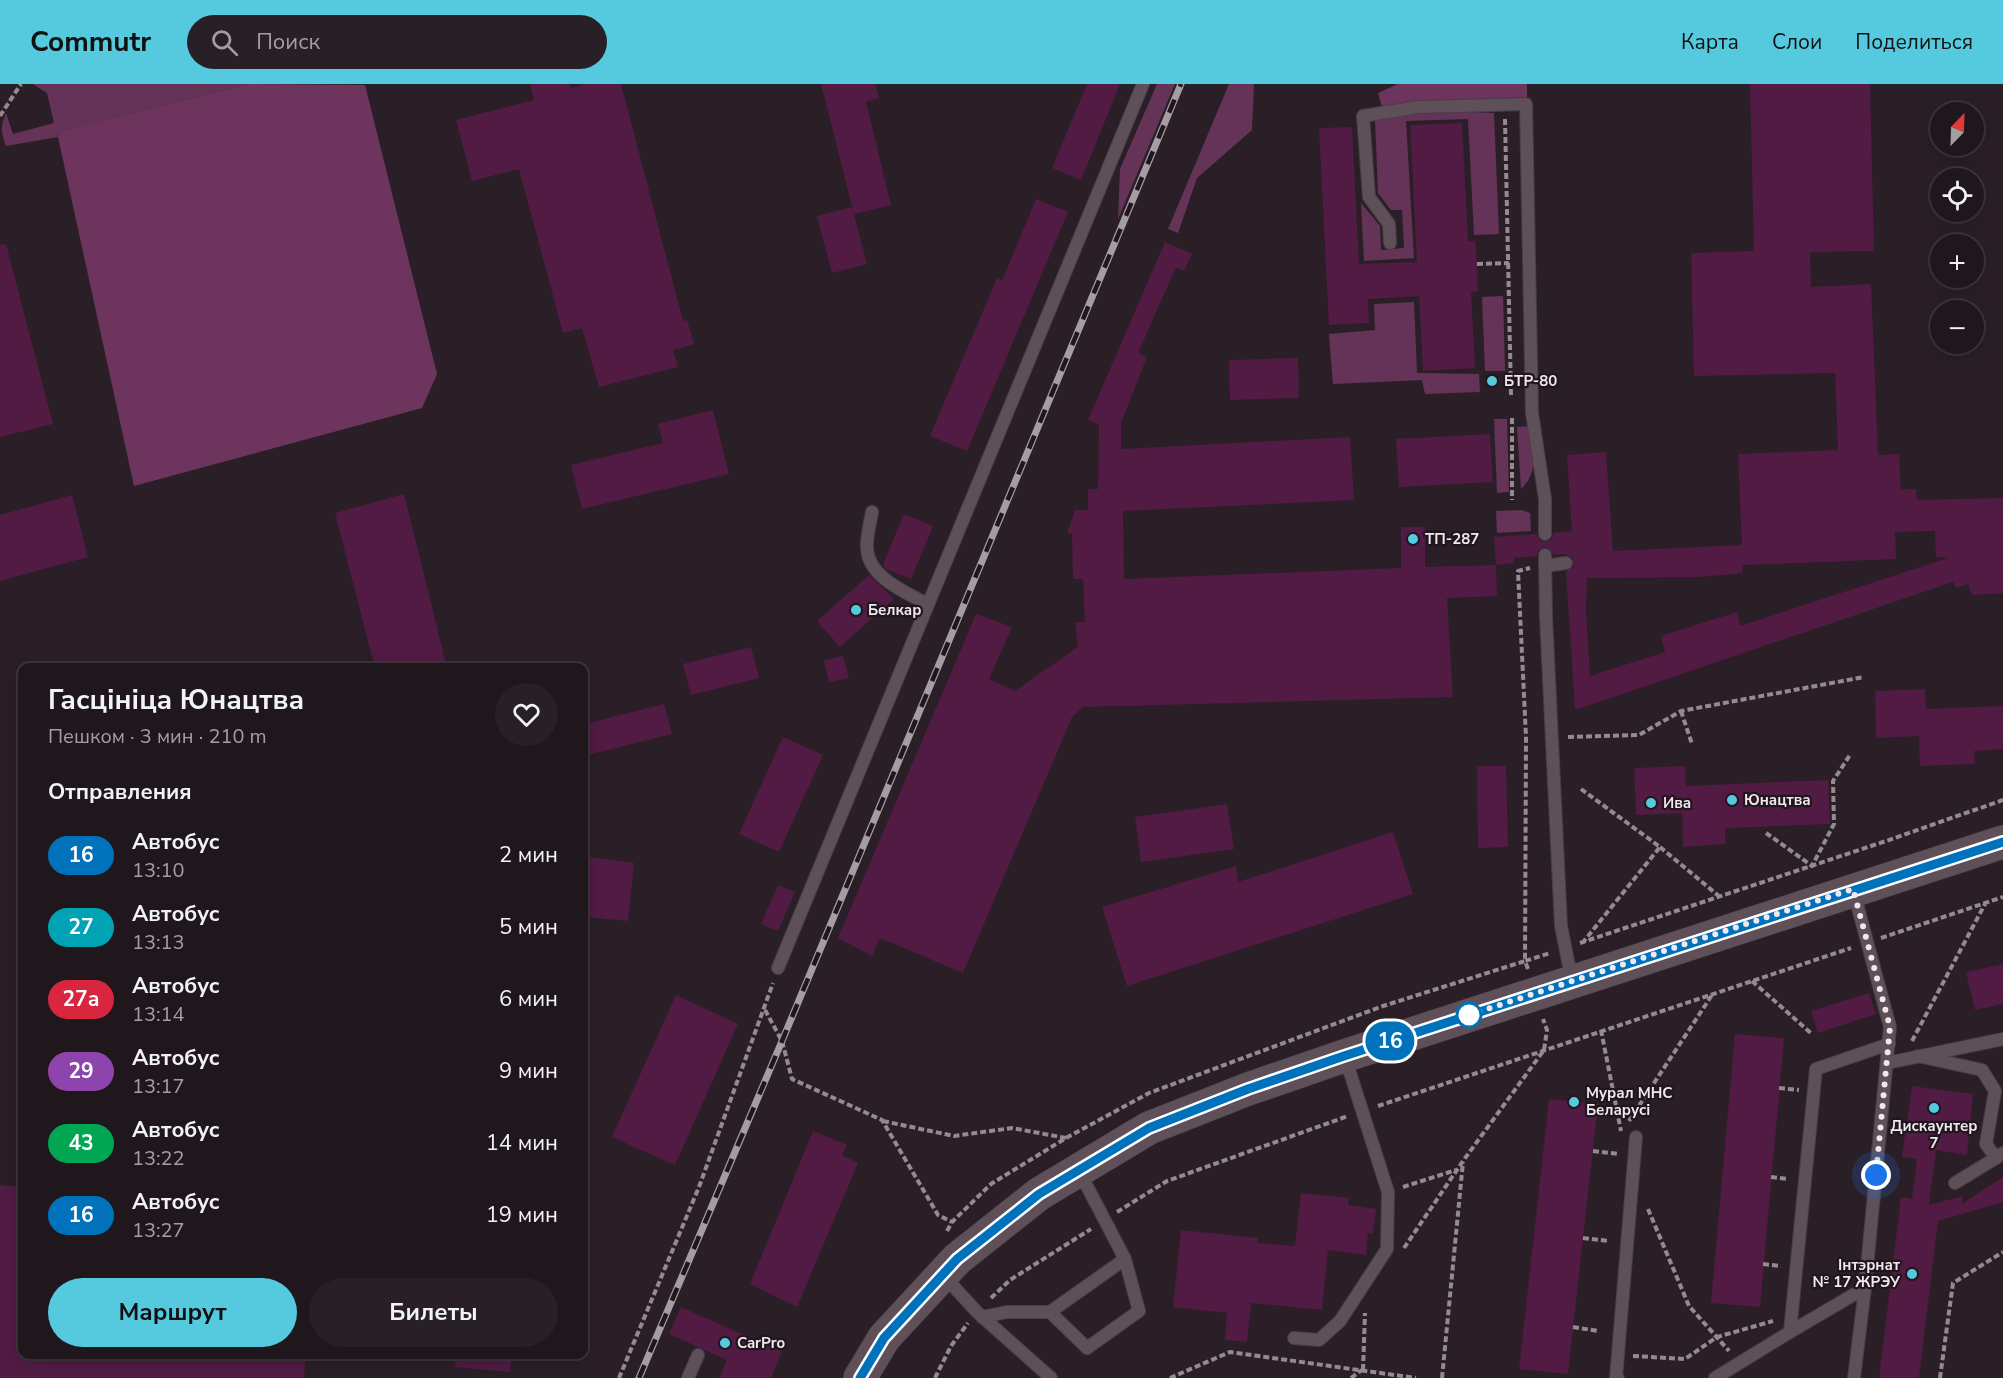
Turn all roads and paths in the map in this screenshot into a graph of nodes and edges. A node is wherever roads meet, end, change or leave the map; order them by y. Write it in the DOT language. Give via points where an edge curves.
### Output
graph roads {
  1 [pos="21,84"];
  2 [pos="1143,84"];
  3 [pos="1505,106"];
  4 [pos="0,116"];
  5 [pos="1390,243"];
  6 [pos="1529,262"];
  7 [pos="1508,263"];
  8 [pos="1477,264"];
  9 [pos="1511,395"];
  10 [pos="1512,418"];
  11 [pos="1512,500"];
  12 [pos="872,512"];
  13 [pos="1545,534"];
  14 [pos="1545,562"];
  15 [pos="1566,563"];
  16 [pos="927,604"];
  17 [pos="1864,677"];
  18 [pos="1681,711"];
  19 [pos="1553,738"];
  20 [pos="1692,744"];
  21 [pos="1850,755"];
  22 [pos="1581,789"];
  23 [pos="2003,800"];
  24 [pos="1766,833"];
  25 [pos="2003,842"];
  26 [pos="1660,847"];
  27 [pos="1812,866"];
  28 [pos="1853,889"];
  29 [pos="1720,897"];
  30 [pos="2003,897"];
  31 [pos="1985,903"];
  32 [pos="1584,942"];
  33 [pos="1868,942"];
  34 [pos="1565,948"];
  35 [pos="1525,961"];
  36 [pos="778,968"];
  37 [pos="1752,980"];
  38 [pos="1573,982"];
  39 [pos="1712,994"];
  40 [pos="765,1010"];
  41 [pos="1545,1024"];
  42 [pos="1601,1030"];
  43 [pos="1812,1034"];
  44 [pos="2003,1039"];
  45 [pos="1888,1044"];
  46 [pos="1544,1050"];
  47 [pos="1344,1056"];
  48 [pos="1918,1056"];
  49 [pos="1902,1060"];
  50 [pos="1887,1063"];
  51 [pos="1779,1088"];
  52 [pos="1808,1091"];
  53 [pos="1362,1112"];
  54 [pos="882,1120"];
  55 [pos="1622,1132"];
  56 [pos="1636,1137"];
  57 [pos="1066,1138"];
  58 [pos="1593,1151"];
  59 [pos="1619,1155"];
  60 [pos="1999,1156"];
  61 [pos="1463,1161"];
  62 [pos="1634,1168"];
  63 [pos="1457,1169"];
  64 [pos="1078,1170"];
  65 [pos="1771,1177"];
  66 [pos="1798,1180"];
  67 [pos="1955,1183"];
  68 [pos="1388,1192"];
  69 [pos="1647,1208"];
  70 [pos="1105,1219"];
  71 [pos="952,1222"];
  72 [pos="1583,1238"];
  73 [pos="1609,1241"];
  74 [pos="2003,1252"];
  75 [pos="1398,1256"];
  76 [pos="1125,1259"];
  77 [pos="1763,1264"];
  78 [pos="1788,1266"];
  79 [pos="942,1274"];
  80 [pos="1865,1288"];
  81 [pos="1366,1305"];
  82 [pos="1050,1312"];
  83 [pos="979,1314"];
  84 [pos="1791,1316"];
  85 [pos="1573,1328"];
  86 [pos="1598,1331"];
  87 [pos="1790,1332"];
  88 [pos="1717,1337"];
  89 [pos="1294,1338"];
  90 [pos="698,1354"];
  91 [pos="1618,1356"];
  92 [pos="1740,1363"];
  93 [pos="1363,1370"];
  94 [pos="619,1378"];
  95 [pos="688,1378"];
  96 [pos="860,1378"];
  97 [pos="935,1378"];
  98 [pos="1051,1378"];
  99 [pos="1170,1378"];
  100 [pos="1351,1378"];
  101 [pos="1416,1378"];
  102 [pos="1442,1378"];
  103 [pos="1618,1378"];
  104 [pos="1715,1378"];
  105 [pos="1854,1378"];
  106 [pos="1940,1378"];
  1 -- 4 [label="path"];
  2 -- 16 [label="lane"];
  3 -- 5 [label="lane" via="1419,107 1363,116 1369,197 1389,224"];
  3 -- 6 [label="lane" via="1526,104"];
  3 -- 7 [label="path"];
  6 -- 7 [label="path"];
  6 -- 13 [label="lane" via="1532,413 1545,499"];
  7 -- 8 [label="path"];
  7 -- 9 [label="path"];
  10 -- 11 [label="path"];
  12 -- 16 [label="lane" via="867,550 872,565 881,576"];
  14 -- 15 [label="lane"];
  14 -- 19 [label="lane"];
  14 -- 35 [label="path" via="1518,571 1526,737"];
  16 -- 36 [label="lane"];
  17 -- 18 [label="path"];
  18 -- 19 [label="path" via="1639,735"];
  18 -- 20 [label="path"];
  19 -- 34 [label="lane"];
  21 -- 27 [label="path" via="1833,781 1834,824"];
  22 -- 26 [label="path"];
  23 -- 27 [label="path"];
  24 -- 27 [label="path"];
  25 -- 28 [label="main road"];
  26 -- 29 [label="path"];
  26 -- 32 [label="path"];
  27 -- 29 [label="path"];
  28 -- 33 [label="lane"];
  28 -- 38 [label="main road"];
  29 -- 32 [label="path"];
  30 -- 31 [label="path"];
  31 -- 33 [label="path"];
  31 -- 49 [label="path"];
  32 -- 34 [label="path"];
  33 -- 37 [label="path"];
  33 -- 45 [label="lane" via="1890,1027"];
  34 -- 38 [label="lane"];
  36 -- 40 [label="path"];
  37 -- 39 [label="path"];
  37 -- 43 [label="path"];
  38 -- 47 [label="main road"];
  39 -- 42 [label="path"];
  39 -- 55 [label="path"];
  40 -- 54 [label="path" via="782,1041 792,1079"];
  40 -- 94 [label="path" via="699,1187"];
  41 -- 46 [label="path"];
  42 -- 46 [label="path"];
  42 -- 55 [label="path"];
  44 -- 48 [label="lane"];
  45 -- 50 [label="lane"];
  45 -- 84 [label="lane" via="1816,1069"];
  46 -- 53 [label="path"];
  46 -- 61 [label="path"];
  47 -- 53 [label="lane"];
  47 -- 64 [label="main road" via="1149,1128"];
  48 -- 49 [label="lane"];
  48 -- 60 [label="lane" via="1982,1070 1995,1091 1986,1144"];
  49 -- 50 [label="lane"];
  50 -- 80 [label="lane"];
  51 -- 52 [label="path"];
  53 -- 68 [label="lane"];
  53 -- 70 [label="path" via="1167,1180"];
  54 -- 57 [label="path" via="954,1136 1012,1128"];
  54 -- 71 [label="path" via="938,1215"];
  55 -- 62 [label="path"];
  56 -- 62 [label="lane"];
  58 -- 59 [label="path"];
  60 -- 67 [label="lane"];
  61 -- 63 [label="path"];
  61 -- 102 [label="path"];
  62 -- 91 [label="lane"];
  63 -- 68 [label="path"];
  63 -- 75 [label="path"];
  64 -- 70 [label="lane"];
  64 -- 79 [label="main road" via="1039,1194"];
  65 -- 66 [label="path"];
  68 -- 89 [label="lane" via="1387,1249 1340,1321 1319,1340"];
  69 -- 88 [label="path" via="1689,1306"];
  70 -- 76 [label="lane"];
  70 -- 83 [label="path" via="1010,1280"];
  72 -- 73 [label="path"];
  74 -- 106 [label="path" via="1953,1283"];
  76 -- 82 [label="lane"];
  76 -- 82 [label="lane" via="1139,1311 1087,1348"];
  77 -- 78 [label="path"];
  79 -- 83 [label="lane"];
  79 -- 96 [label="main road" via="884,1338"];
  80 -- 87 [label="lane"];
  80 -- 105 [label="lane"];
  81 -- 93 [label="path"];
  82 -- 83 [label="lane"];
  83 -- 97 [label="path" via="951,1346"];
  83 -- 98 [label="lane"];
  84 -- 87 [label="lane"];
  84 -- 88 [label="path"];
  85 -- 86 [label="path"];
  87 -- 92 [label="lane"];
  88 -- 91 [label="path" via="1685,1359"];
  88 -- 92 [label="path"];
  90 -- 95 [label="lane"];
  91 -- 103 [label="lane"];
  92 -- 104 [label="lane"];
  93 -- 99 [label="path" via="1230,1352"];
  93 -- 100 [label="path"];
  93 -- 101 [label="path"];
}
